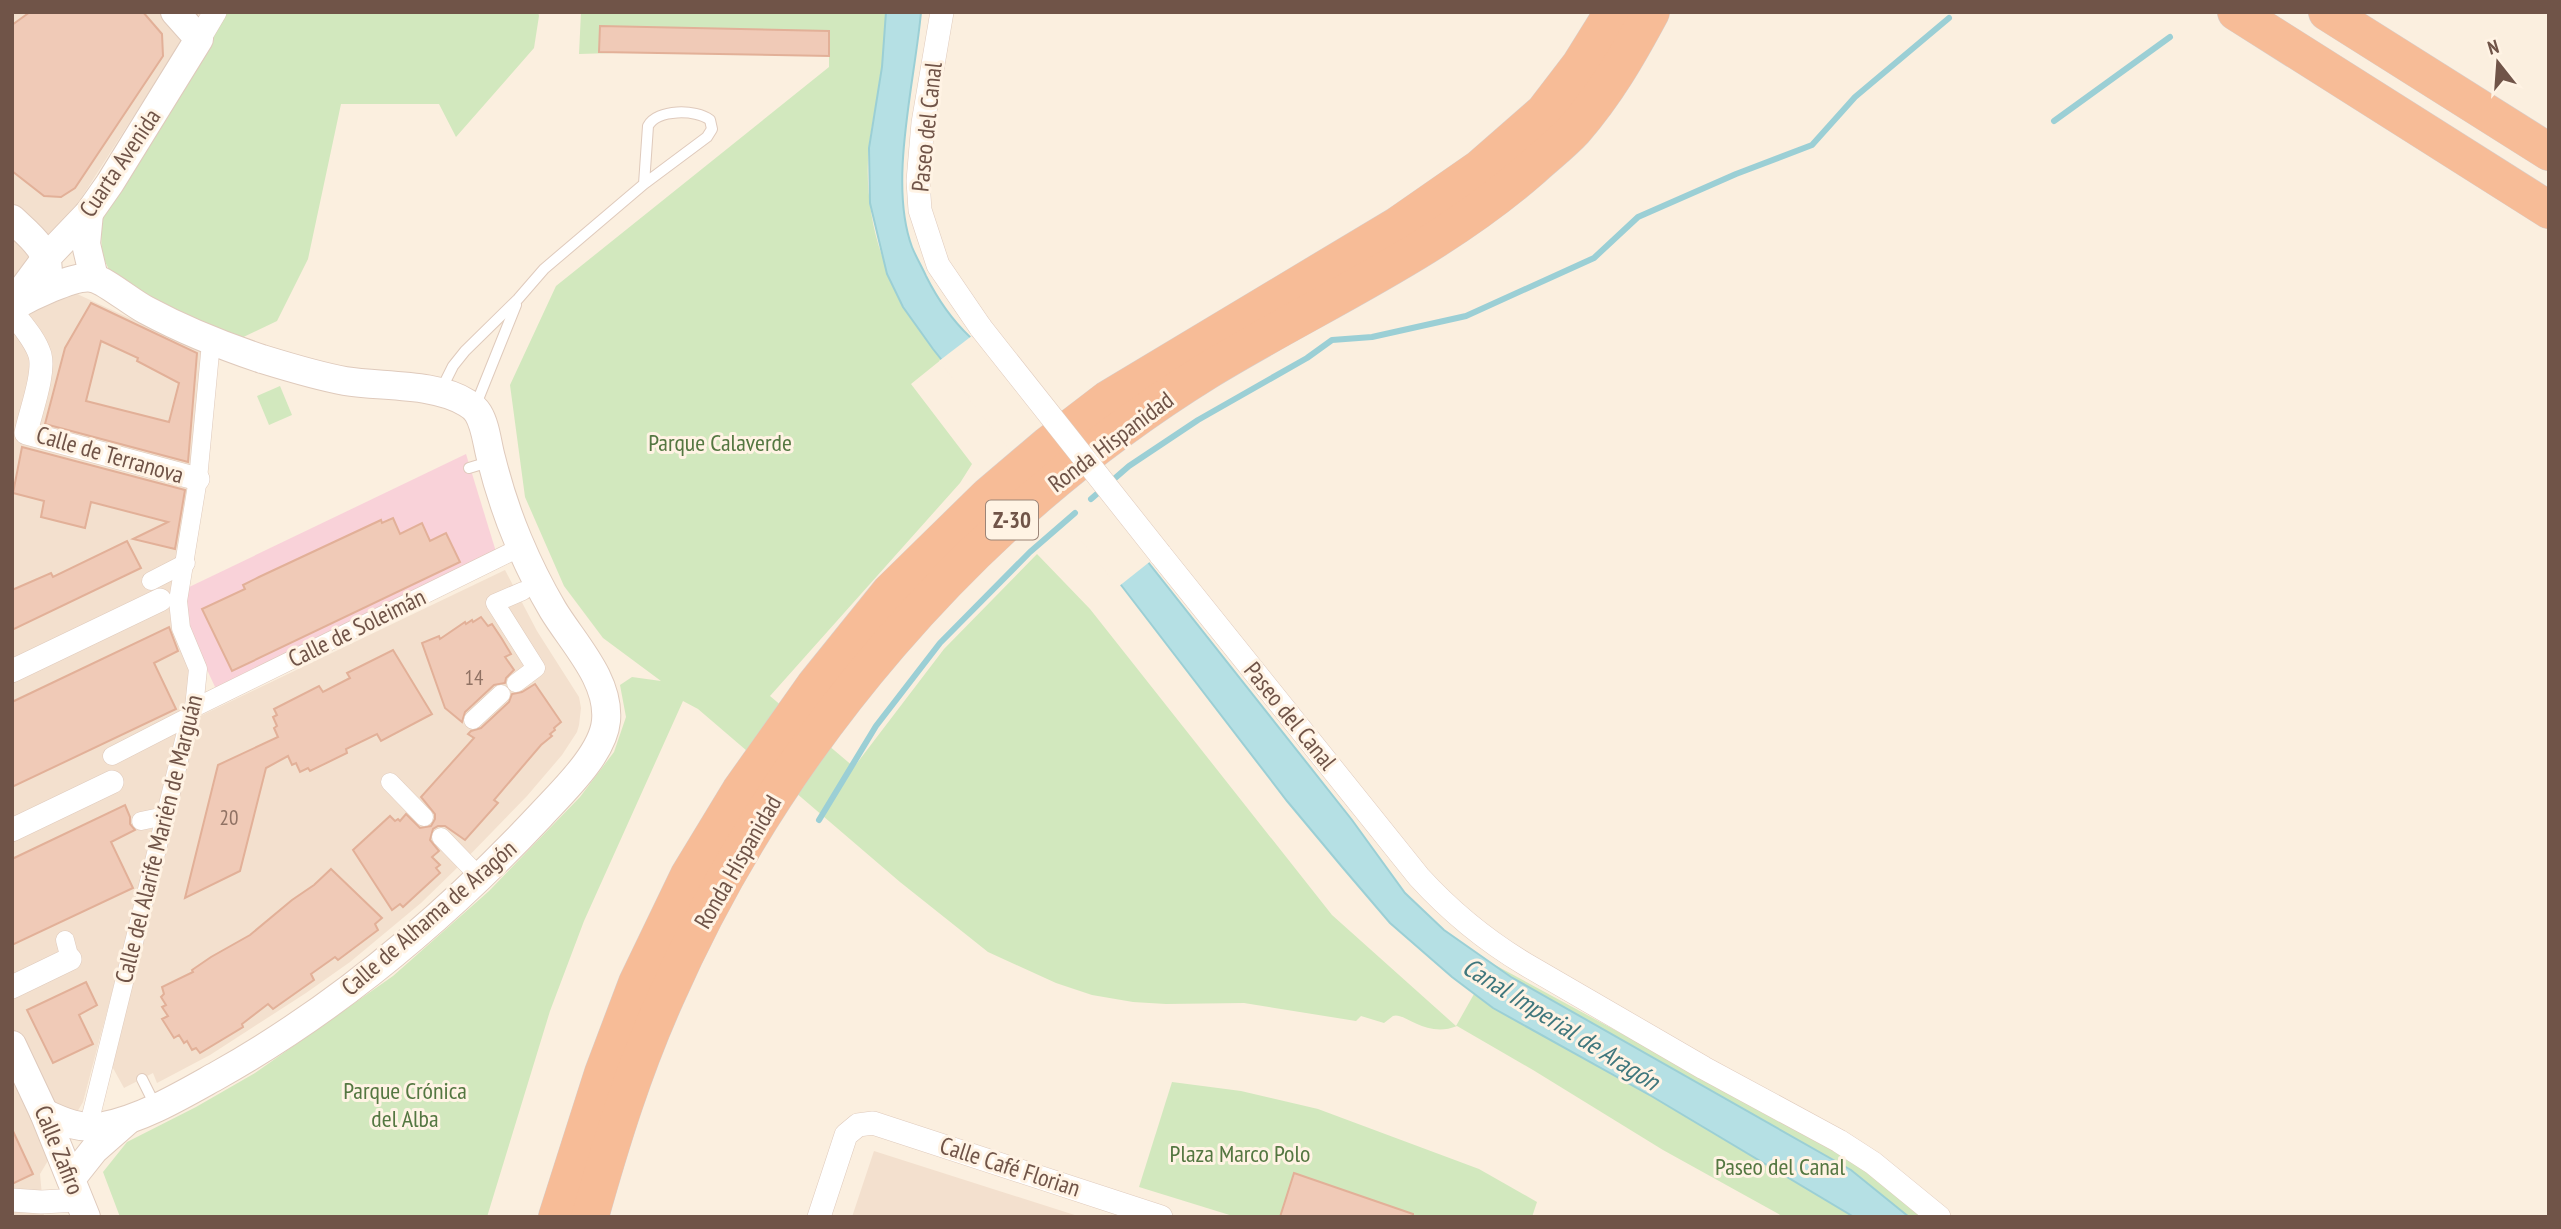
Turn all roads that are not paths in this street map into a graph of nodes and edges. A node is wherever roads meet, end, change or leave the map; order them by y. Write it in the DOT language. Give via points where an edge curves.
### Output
graph roads {
  1 [pos="175,12"];
  2 [pos="215,12"];
  3 [pos="942,12"];
  4 [pos="1612,12"];
  5 [pos="1651,12"];
  6 [pos="2236,12"];
  7 [pos="2327,12"];
  8 [pos="199,39"];
  9 [pos="2549,152"];
  10 [pos="644,184"];
  11 [pos="2549,210"];
  12 [pos="89,213"];
  13 [pos="12,219"];
  14 [pos="46,258"];
  15 [pos="94,278"];
  16 [pos="519,299"];
  17 [pos="21,301"];
  18 [pos="12,312"];
  19 [pos="211,343"];
  20 [pos="440,392"];
  21 [pos="475,408"];
  22 [pos="198,479"];
  23 [pos="521,547"];
  24 [pos="186,564"];
  25 [pos="156,591"];
  26 [pos="523,591"];
  27 [pos="12,671"];
  28 [pos="516,683"];
  29 [pos="501,694"];
  30 [pos="192,712"];
  31 [pos="472,720"];
  32 [pos="112,756"];
  33 [pos="116,780"];
  34 [pos="390,782"];
  35 [pos="165,816"];
  36 [pos="424,817"];
  37 [pos="141,821"];
  38 [pos="12,830"];
  39 [pos="441,837"];
  40 [pos="470,867"];
  41 [pos="67,950"];
  42 [pos="12,987"];
  43 [pos="12,1045"];
  44 [pos="142,1079"];
  45 [pos="44,1112"];
  46 [pos="144,1113"];
  47 [pos="88,1128"];
  48 [pos="79,1199"];
  49 [pos="12,1200"];
  50 [pos="1160,1216"];
  51 [pos="556,1217"];
  52 [pos="590,1217"];
  53 [pos="819,1217"];
  54 [pos="1939,1217"];
  1 -- 8 [label="street"];
  2 -- 8 [label="street, Cuarta Avenida"];
  3 -- 54 [label="street, Paseo del Canal, bridge" via="918,181 920,210 938,265 981,328 1419,877 1497,947 1703,1068 1839,1141"];
  4 -- 51 [label="highway, Ronda Hispanidad / Z-30" via="1544,112 1480,168 1398,225 1108,399 988,496 890,592 747,780 689,875 637,984 598,1085"];
  5 -- 52 [label="highway, Ronda Hispanidad / Z-30" via="1610,85 1571,133 1497,199 1205,373 1124,429 1057,480 915,612 843,700 762,813 714,899 666,995 634,1076"];
  6 -- 11 [label="highway"];
  7 -- 9 [label="highway"];
  8 -- 12 [label="street, Cuarta Avenida"];
  10 -- 10 [label="lane" via="707,137 712,129 710,120 702,115 664,113 652,119"];
  10 -- 16 [label="lane" via="544,269"];
  12 -- 14 [label="street, Cuarta Avenida"];
  12 -- 15 [label="street" via="86,244"];
  13 -- 14 [label="street"];
  14 -- 17 [label="street" via="47,279"];
  15 -- 17 [label="street" via="79,279"];
  15 -- 19 [label="street"];
  16 -- 20 [label="lane" via="465,351"];
  16 -- 21 [label="lane"];
  18 -- 22 [label="street, Calle de Terranova" via="41,358 26,433"];
  19 -- 20 [label="street" via="342,380"];
  19 -- 22 [label="street, Calle del Alarife Marién de Marguán"];
  20 -- 21 [label="street"];
  21 -- 23 [label="street, Calle de Alhama de Aragón" via="481,418 480,464 505,505"];
  22 -- 24 [label="street, Calle del Alarife Marién de Marguán"];
  23 -- 30 [label="street, Calle de Soleimán"];
  23 -- 46 [label="street, Calle de Alhama de Aragón" via="603,694 606,721 589,761 480,878 351,988 238,1064"];
  24 -- 25 [label="street"];
  24 -- 30 [label="street, Calle del Alarife Marién de Marguán" via="178,601 181,628 198,669"];
  25 -- 27 [label="street"];
  26 -- 28 [label="street" via="495,603 536,668"];
  29 -- 31 [label="street"];
  30 -- 32 [label="street, Calle de Soleimán"];
  30 -- 35 [label="street, Calle del Alarife Marién de Marguán"];
  33 -- 38 [label="street"];
  34 -- 36 [label="street"];
  35 -- 37 [label="street"];
  35 -- 47 [label="street, Calle del Alarife Marién de Marguán"];
  39 -- 40 [label="street"];
  41 -- 42 [label="street"];
  43 -- 45 [label="street, Calle Zafiro"];
  44 -- 46 [label="lane"];
  45 -- 47 [label="street"];
  45 -- 48 [label="street, Calle Zafiro"];
  46 -- 47 [label="street, Calle de Alhama de Aragón"];
  46 -- 48 [label="street, Calle de Alhama de Aragón" via="103,1141"];
  48 -- 49 [label="street"];
  50 -- 53 [label="street, Calle Café Florian" via="873,1123 858,1125 843,1141"];
}
